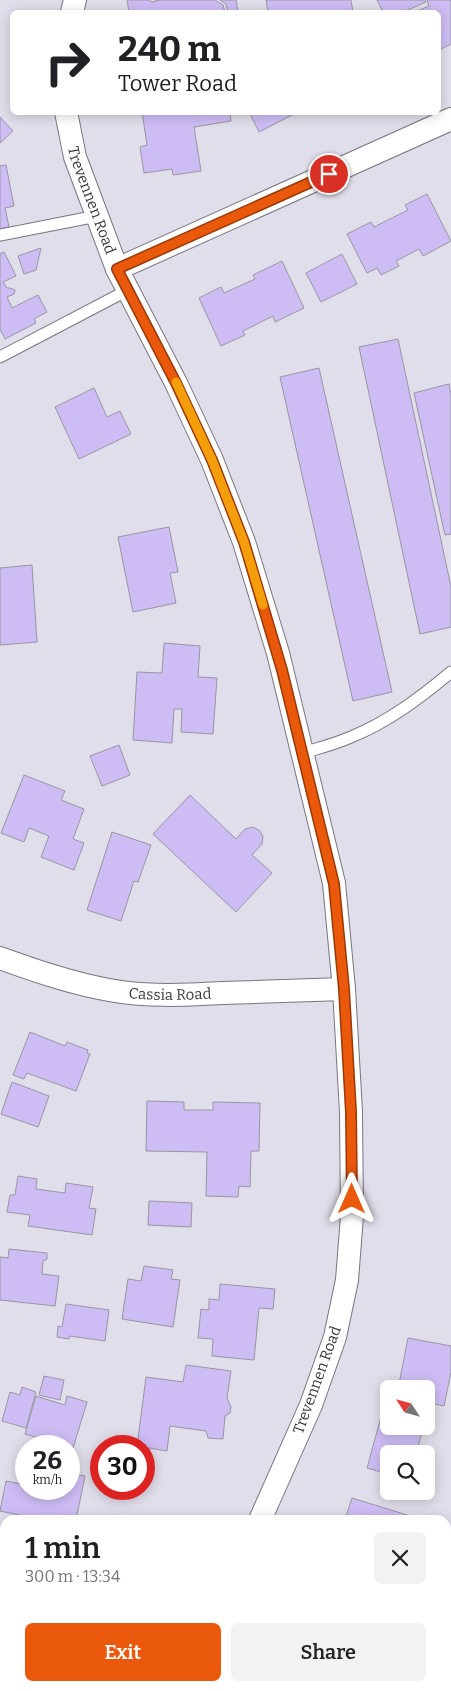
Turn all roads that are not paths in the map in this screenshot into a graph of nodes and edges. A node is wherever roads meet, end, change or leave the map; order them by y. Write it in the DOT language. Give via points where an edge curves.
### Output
graph roads {
  1 [pos="67,115"];
  2 [pos="451,119"];
  3 [pos="96,216"];
  4 [pos="0,235"];
  5 [pos="117,269"];
  6 [pos="128,290"];
  7 [pos="0,357"];
  8 [pos="451,672"];
  9 [pos="303,754"];
  10 [pos="0,958"];
  11 [pos="344,989"];
  12 [pos="262,1515"];
  1 -- 3 [label="street, Trevennen Road" via="75,157"];
  2 -- 5 [label="street"];
  3 -- 4 [label="lane"];
  3 -- 5 [label="street, Trevennen Road"];
  5 -- 6 [label="street, Trevennen Road"];
  6 -- 7 [label="lane"];
  6 -- 9 [label="street, Trevennen Road" via="212,460 244,542 278,653"];
  8 -- 9 [label="lane" via="383,722 350,738"];
  9 -- 11 [label="street, Trevennen Road" via="334,884"];
  10 -- 11 [label="street, Cassia Road" via="72,982 145,994"];
  11 -- 12 [label="street, Trevennen Road" via="351,1112 352,1216 347,1280 335,1337 314,1397"];
}
